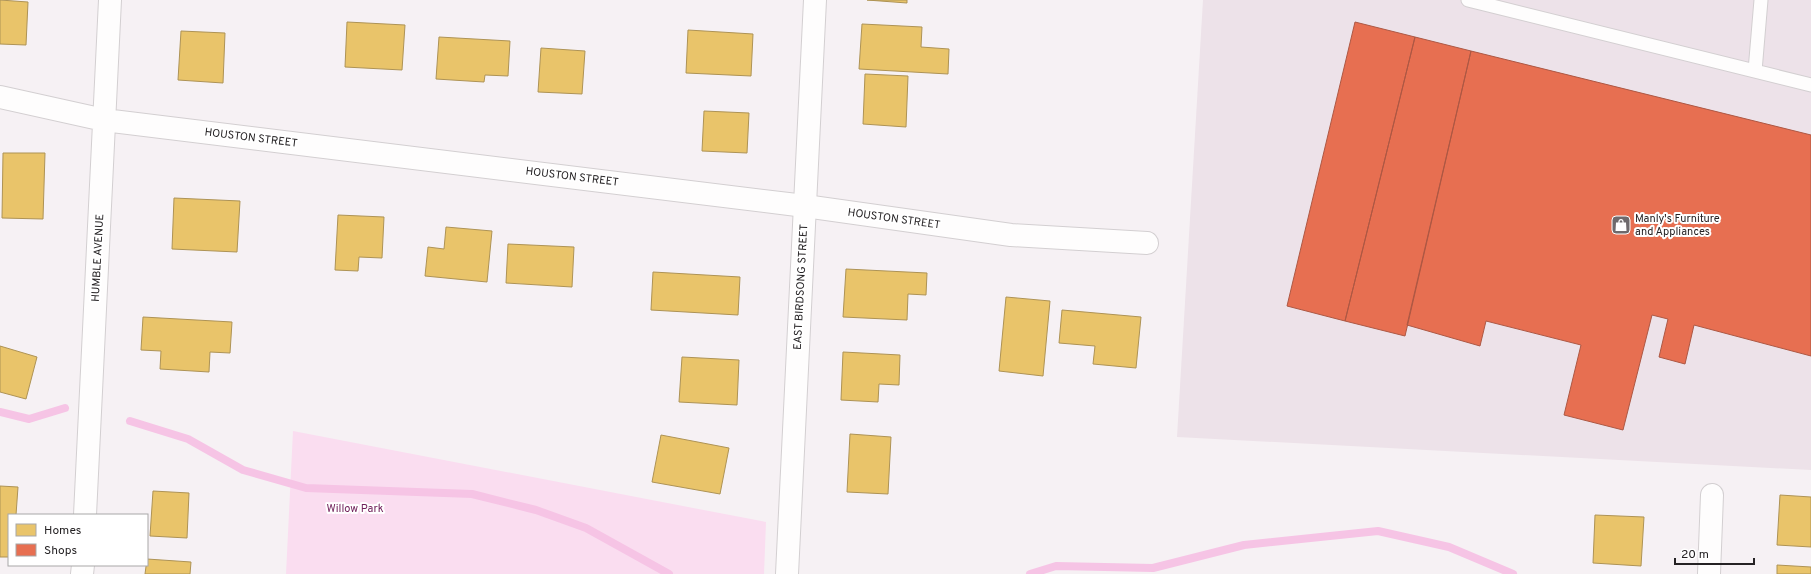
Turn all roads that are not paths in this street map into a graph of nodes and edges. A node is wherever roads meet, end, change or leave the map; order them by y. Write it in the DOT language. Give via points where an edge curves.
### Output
graph roads {
  1 [pos="110,0"];
  2 [pos="815,0"];
  3 [pos="1468,0"];
  4 [pos="1761,0"];
  5 [pos="1755,71"];
  6 [pos="1811,84"];
  7 [pos="0,97"];
  8 [pos="104,120"];
  9 [pos="804,206"];
  10 [pos="1147,243"];
  11 [pos="1712,495"];
  12 [pos="85,514"];
  13 [pos="787,574"];
  14 [pos="1709,574"];
  1 -- 8 [label="street, HUMBLE AVENUE"];
  2 -- 9 [label="street, EAST BIRDSONG STREET"];
  3 -- 5 [label="lane"];
  4 -- 5 [label="lane"];
  5 -- 6 [label="lane"];
  7 -- 8 [label="street, HOUSTON STREET"];
  8 -- 9 [label="street, HOUSTON STREET"];
  8 -- 12 [label="street, HUMBLE AVENUE"];
  9 -- 10 [label="street, HOUSTON STREET" via="1011,235"];
  9 -- 13 [label="street, EAST BIRDSONG STREET"];
  11 -- 14 [label="street"];
}
